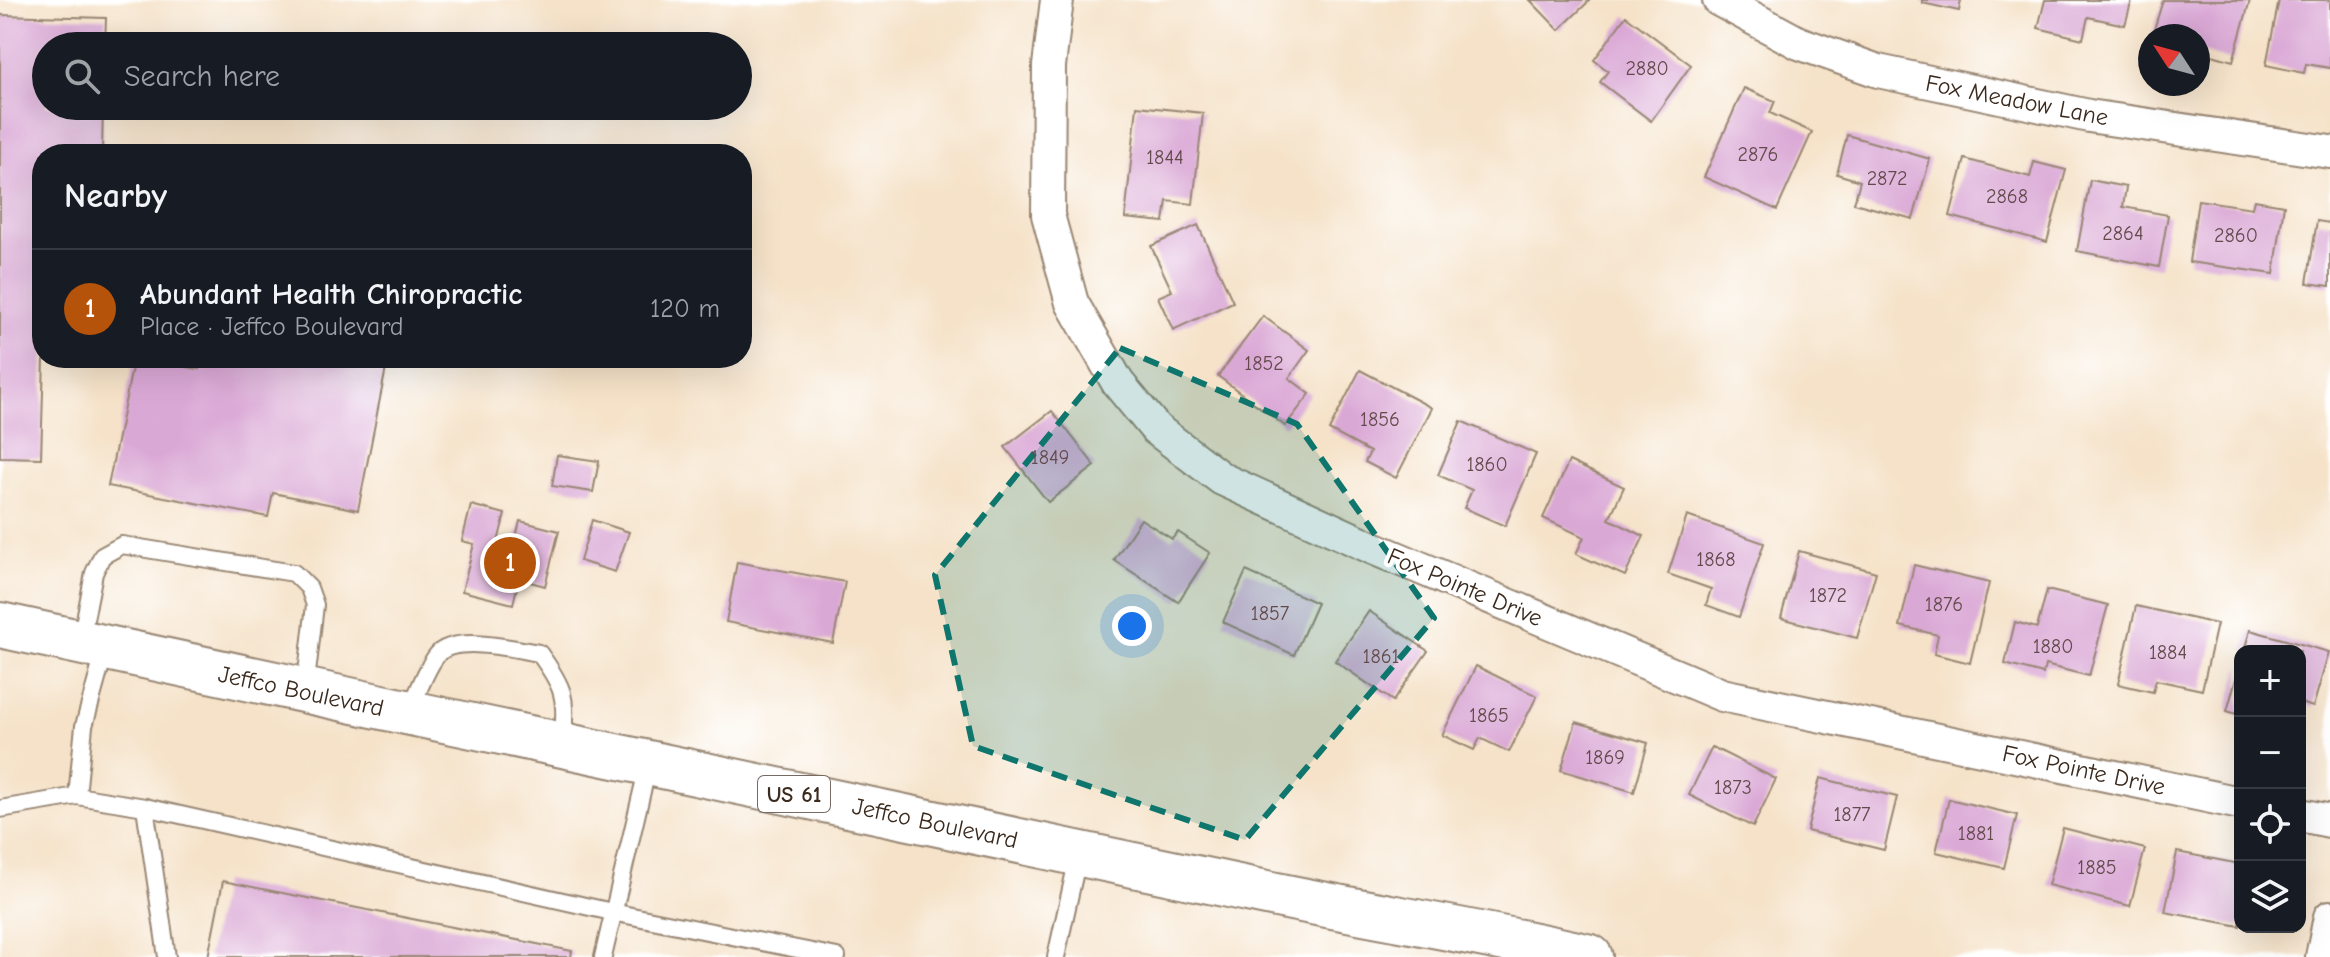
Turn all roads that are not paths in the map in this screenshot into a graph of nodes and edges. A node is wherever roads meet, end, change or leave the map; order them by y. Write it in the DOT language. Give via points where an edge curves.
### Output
graph roads {
  1 [pos="1057,0"];
  2 [pos="1719,0"];
  3 [pos="2330,152"];
  4 [pos="0,625"];
  5 [pos="93,646"];
  6 [pos="304,692"];
  7 [pos="408,714"];
  8 [pos="563,747"];
  9 [pos="649,764"];
  10 [pos="77,796"];
  11 [pos="2234,802"];
  12 [pos="145,807"];
  13 [pos="0,809"];
  14 [pos="2306,816"];
  15 [pos="2330,821"];
  16 [pos="1080,853"];
  17 [pos="612,912"];
  18 [pos="2330,917"];
  19 [pos="1458,943"];
  20 [pos="1502,947"];
  21 [pos="167,957"];
  22 [pos="603,957"];
  23 [pos="837,957"];
  24 [pos="1056,957"];
  25 [pos="1590,957"];
  26 [pos="2322,957"];
  1 -- 11 [label="street, Fox Pointe Drive" via="1049,66 1048,215 1072,303 1118,383 1156,429 1222,479 1722,695"];
  2 -- 3 [label="street, Fox Meadow Lane" via="1799,43 1878,71 2089,116"];
  4 -- 5 [label="main road, Jeffco Boulevard / US 61"];
  5 -- 6 [label="main road, Jeffco Boulevard / US 61"];
  5 -- 6 [label="lane" via="94,573 102,556 122,545 294,573 309,588 315,605"];
  5 -- 10 [label="lane"];
  6 -- 7 [label="main road, Jeffco Boulevard / US 61"];
  7 -- 8 [label="main road, Jeffco Boulevard / US 61"];
  7 -- 8 [label="lane" via="436,656 446,647 471,644 539,653 565,696"];
  8 -- 9 [label="main road, Jeffco Boulevard / US 61"];
  9 -- 16 [label="main road, Jeffco Boulevard / US 61"];
  9 -- 17 [label="lane"];
  10 -- 12 [label="lane"];
  10 -- 13 [label="lane"];
  12 -- 17 [label="lane"];
  12 -- 21 [label="lane"];
  14 -- 15 [label="street"];
  16 -- 19 [label="main road, Jeffco Boulevard / US 61" via="1311,902"];
  16 -- 24 [label="lane"];
  17 -- 22 [label="lane"];
  17 -- 23 [label="lane"];
  18 -- 26 [label="street"];
  19 -- 20 [label="main road, Jeffco Boulevard / US 61"];
  20 -- 25 [label="main road, Jeffco Boulevard / US 61"];
}
